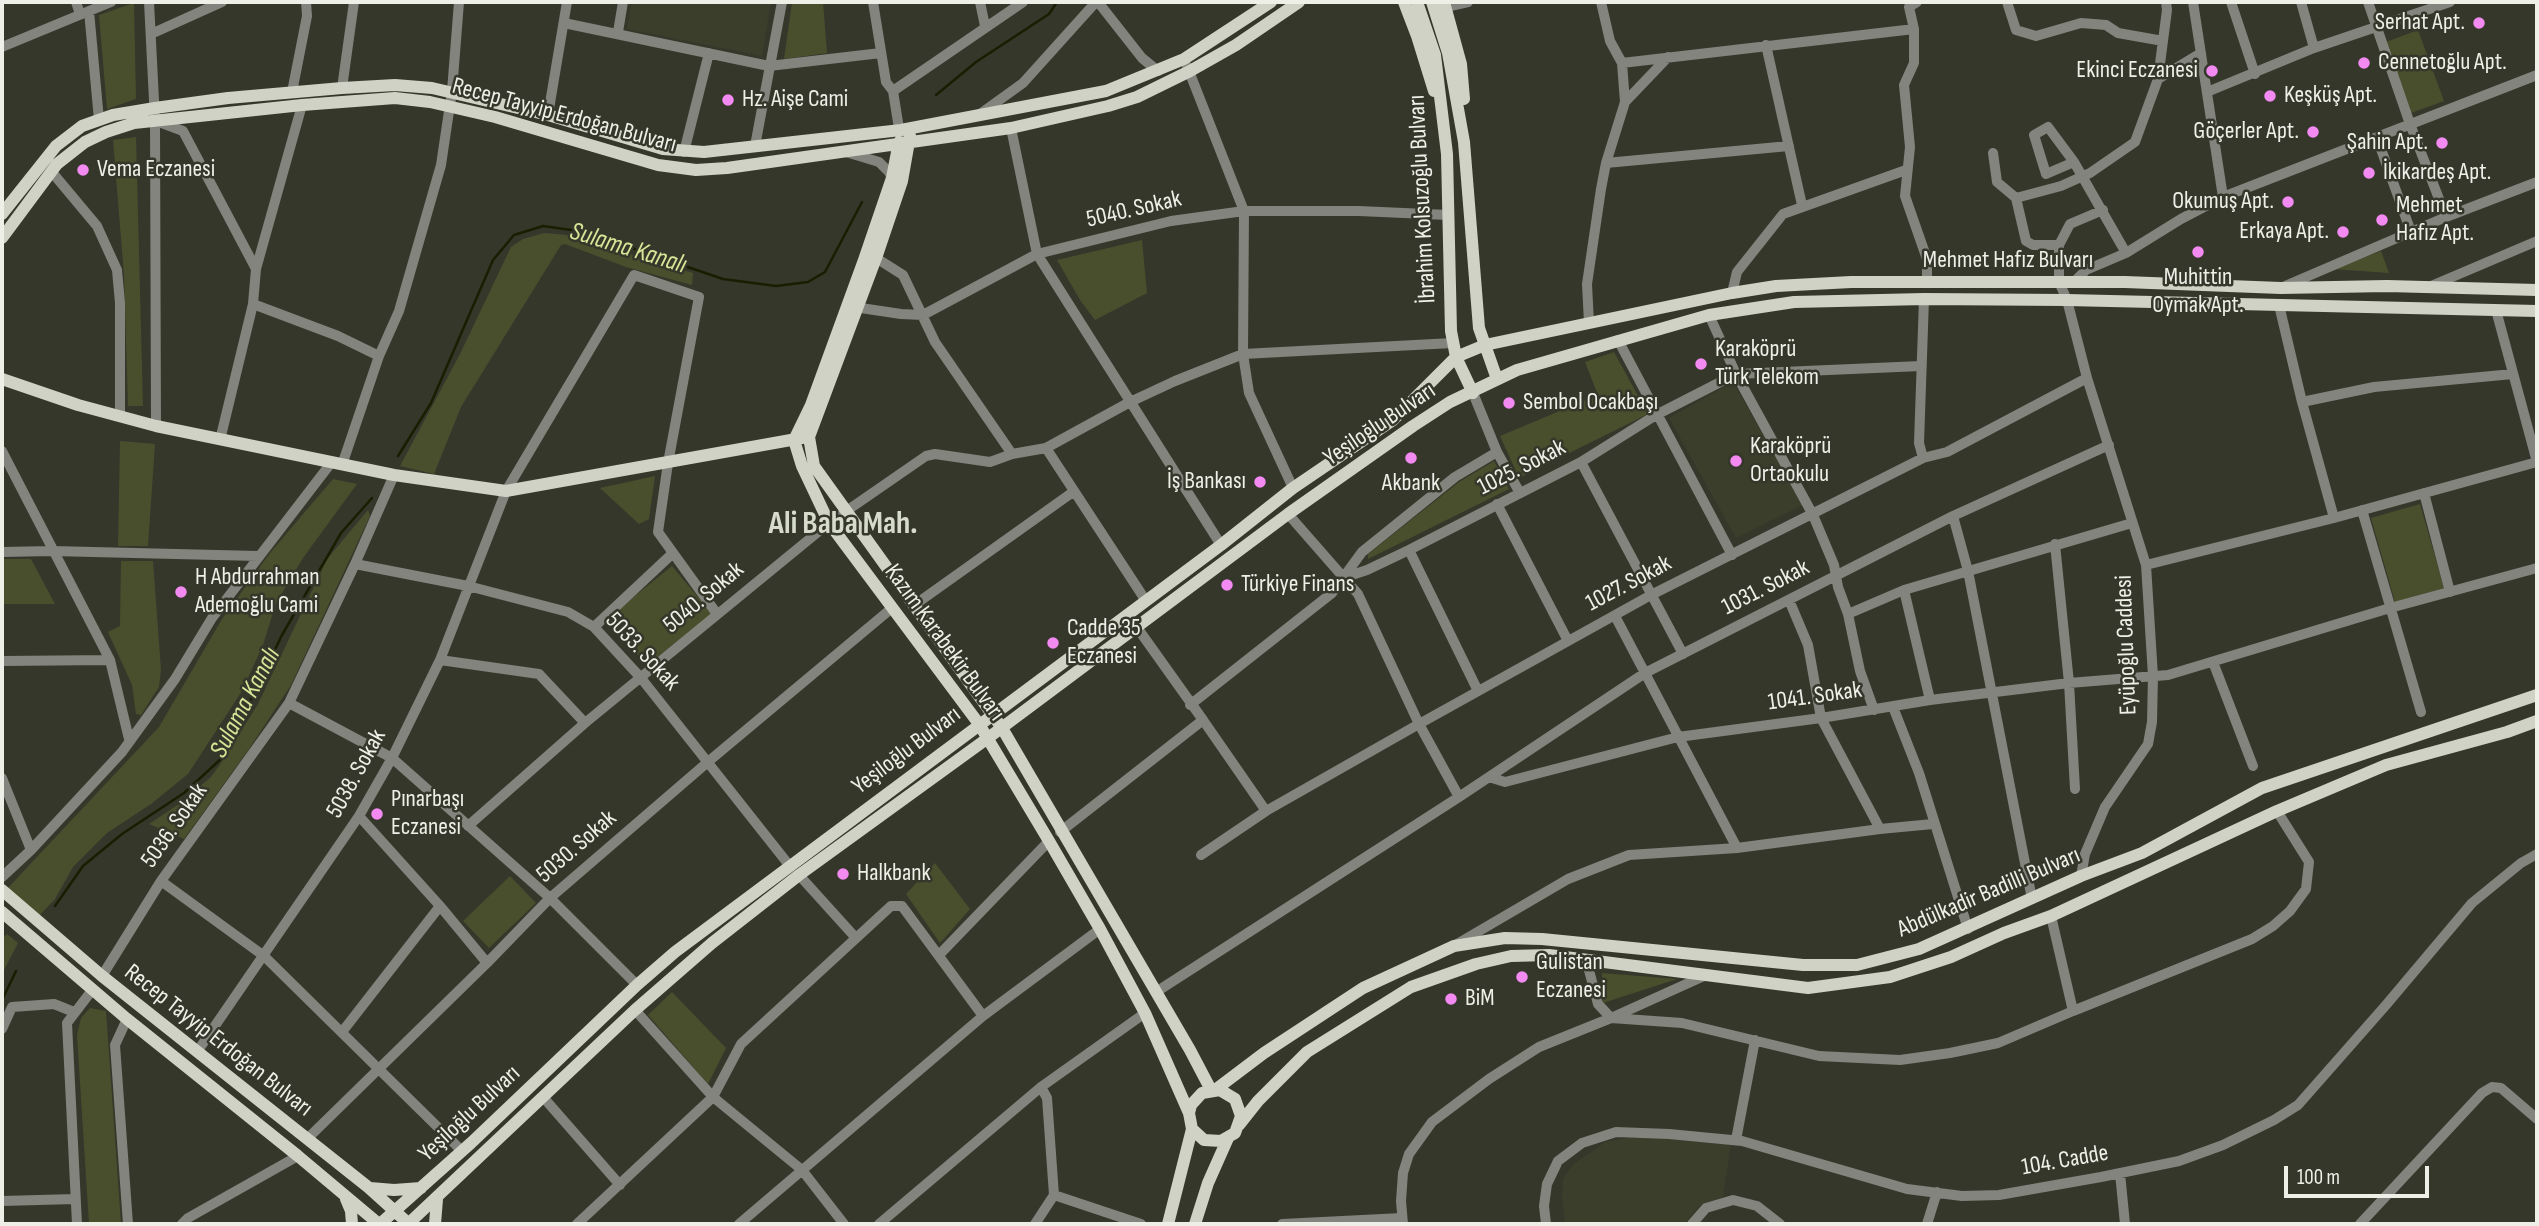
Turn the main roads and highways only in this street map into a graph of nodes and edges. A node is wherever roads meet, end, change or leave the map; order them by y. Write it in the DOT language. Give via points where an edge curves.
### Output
graph roads {
  1 [pos="1270,2"];
  2 [pos="1299,2"];
  3 [pos="1404,2"];
  4 [pos="1418,2"];
  5 [pos="1432,2"];
  6 [pos="1445,4"];
  7 [pos="1187,65"];
  8 [pos="1441,101"];
  9 [pos="155,114"];
  10 [pos="905,136"];
  11 [pos="1464,142"];
  12 [pos="2,214"];
  13 [pos="2,238"];
  14 [pos="2537,290"];
  15 [pos="851,307"];
  16 [pos="2537,312"];
  17 [pos="1485,345"];
  18 [pos="1456,358"];
  19 [pos="2,379"];
  20 [pos="1497,379"];
  21 [pos="1473,393"];
  22 [pos="809,437"];
  23 [pos="794,440"];
  24 [pos="2537,695"];
  25 [pos="992,714"];
  26 [pos="2537,721"];
  27 [pos="979,724"];
  28 [pos="1002,728"];
  29 [pos="988,738"];
  30 [pos="794,870"];
  31 [pos="2,890"];
  32 [pos="4,917"];
  33 [pos="1213,1090"];
  34 [pos="1189,1113"];
  35 [pos="1239,1125"];
  36 [pos="1192,1129"];
  37 [pos="1228,1138"];
  38 [pos="368,1187"];
  39 [pos="421,1188"];
  40 [pos="344,1195"];
  41 [pos="437,1199"];
  42 [pos="394,1211"];
  43 [pos="352,1224"];
  44 [pos="379,1224"];
  45 [pos="409,1224"];
  46 [pos="435,1224"];
  47 [pos="1168,1224"];
  48 [pos="1195,1224"];
  1 -- 7 [label="main road, Recep Tayyip Erdoğan Bulvarı"];
  2 -- 7 [label="main road, Recep Tayyip Erdoğan Bulvarı" via="1236,45"];
  3 -- 8 [label="main road"];
  4 -- 8 [label="main road, İbrahim Kolsuzoğlu Bulvarı" via="1435,55"];
  5 -- 11 [label="main road, İbrahim Kolsuzoğlu Bulvarı" via="1448,53"];
  6 -- 11 [label="main road" via="1461,64"];
  7 -- 10 [label="main road, Recep Tayyip Erdoğan Bulvarı" via="1106,91"];
  7 -- 10 [label="main road, Recep Tayyip Erdoğan Bulvarı" via="1138,97 1108,106 1011,128"];
  8 -- 18 [label="main road, İbrahim Kolsuzoğlu Bulvarı"];
  9 -- 10 [label="main road, Recep Tayyip Erdoğan Bulvarı" via="292,92 395,85 452,91 684,152"];
  9 -- 10 [label="main road, Recep Tayyip Erdoğan Bulvarı" via="395,98 450,106 676,169 696,170 842,151"];
  9 -- 12 [label="main road, Recep Tayyip Erdoğan Bulvarı" via="113,115 82,126 56,146"];
  9 -- 13 [label="main road, Recep Tayyip Erdoğan Bulvarı" via="85,142 51,171"];
  10 -- 15 [label="main road"];
  10 -- 15 [label="main road" via="902,181 876,258"];
  11 -- 17 [label="main road, İbrahim Kolsuzoğlu Bulvarı" via="1477,314"];
  14 -- 17 [label="main road, Mehmet Hafız Bulvarı" via="1927,281 1776,286"];
  15 -- 22 [label="main road"];
  15 -- 23 [label="main road"];
  16 -- 20 [label="main road, Mehmet Hafız Bulvarı" via="2067,300 1794,302 1709,315 1553,358"];
  17 -- 18 [label="main road, Yeşiloğlu Bulvarı"];
  17 -- 20 [label="main road, İbrahim Kolsuzoğlu Bulvarı"];
  18 -- 21 [label="main road, İbrahim Kolsuzoğlu Bulvarı"];
  18 -- 25 [label="main road, Yeşiloğlu Bulvarı" via="1393,420 1293,488"];
  19 -- 23 [label="main road" via="156,426 394,475 506,491"];
  20 -- 21 [label="main road, Yeşiloğlu Bulvarı"];
  21 -- 28 [label="main road, Yeşiloğlu Bulvarı" via="1413,426 1288,514"];
  22 -- 23 [label="main road"];
  22 -- 25 [label="main road, Kazım Karabekir Bulvarı" via="814,466"];
  23 -- 27 [label="main road, Kazım Karabekir Bulvarı" via="829,523"];
  24 -- 33 [label="main road, Abdülkadir Badilli Bulvarı" via="2262,788 2142,853 1919,950 1857,965 1802,965 1542,939 1505,938 1454,946 1363,988"];
  25 -- 27 [label="main road, Yeşiloğlu Bulvarı"];
  25 -- 28 [label="main road, Kazım Karabekir Bulvarı"];
  26 -- 35 [label="main road, Abdülkadir Badilli Bulvarı" via="2386,765 2052,916 1890,977 1808,988 1549,955 1511,956 1476,964 1411,987 1307,1052"];
  27 -- 29 [label="main road, Kazım Karabekir Bulvarı"];
  27 -- 30 [label="main road, Yeşiloğlu Bulvarı"];
  28 -- 29 [label="main road, Yeşiloğlu Bulvarı"];
  28 -- 33 [label="main road, Kazım Karabekir Bulvarı"];
  29 -- 30 [label="main road, Yeşiloğlu Bulvarı"];
  29 -- 34 [label="main road, Kazım Karabekir Bulvarı" via="1100,929 1145,1013"];
  30 -- 39 [label="main road, Yeşiloğlu Bulvarı" via="636,985"];
  30 -- 41 [label="main road, Yeşiloğlu Bulvarı" via="635,1010"];
  31 -- 38 [label="main road, Recep Tayyip Erdoğan Bulvarı" via="102,976"];
  32 -- 40 [label="main road, Recep Tayyip Erdoğan Bulvarı"];
  33 -- 34 [label="main road" via="1196,1098"];
  33 -- 35 [label="main road" via="1235,1099"];
  34 -- 36 [label="main road"];
  35 -- 37 [label="main road"];
  36 -- 37 [label="main road" via="1212,1142"];
  36 -- 47 [label="main road"];
  37 -- 48 [label="main road"];
  38 -- 39 [label="main road" via="394,1191"];
  38 -- 42 [label="main road, Recep Tayyip Erdoğan Bulvarı"];
  39 -- 42 [label="main road, Yeşiloğlu Bulvarı"];
  40 -- 43 [label="main road"];
  40 -- 44 [label="main road, Recep Tayyip Erdoğan Bulvarı"];
  41 -- 45 [label="main road, Yeşiloğlu Bulvarı"];
  41 -- 46 [label="main road"];
  42 -- 44 [label="main road, Yeşiloğlu Bulvarı"];
  42 -- 45 [label="main road, Recep Tayyip Erdoğan Bulvarı"];
}
